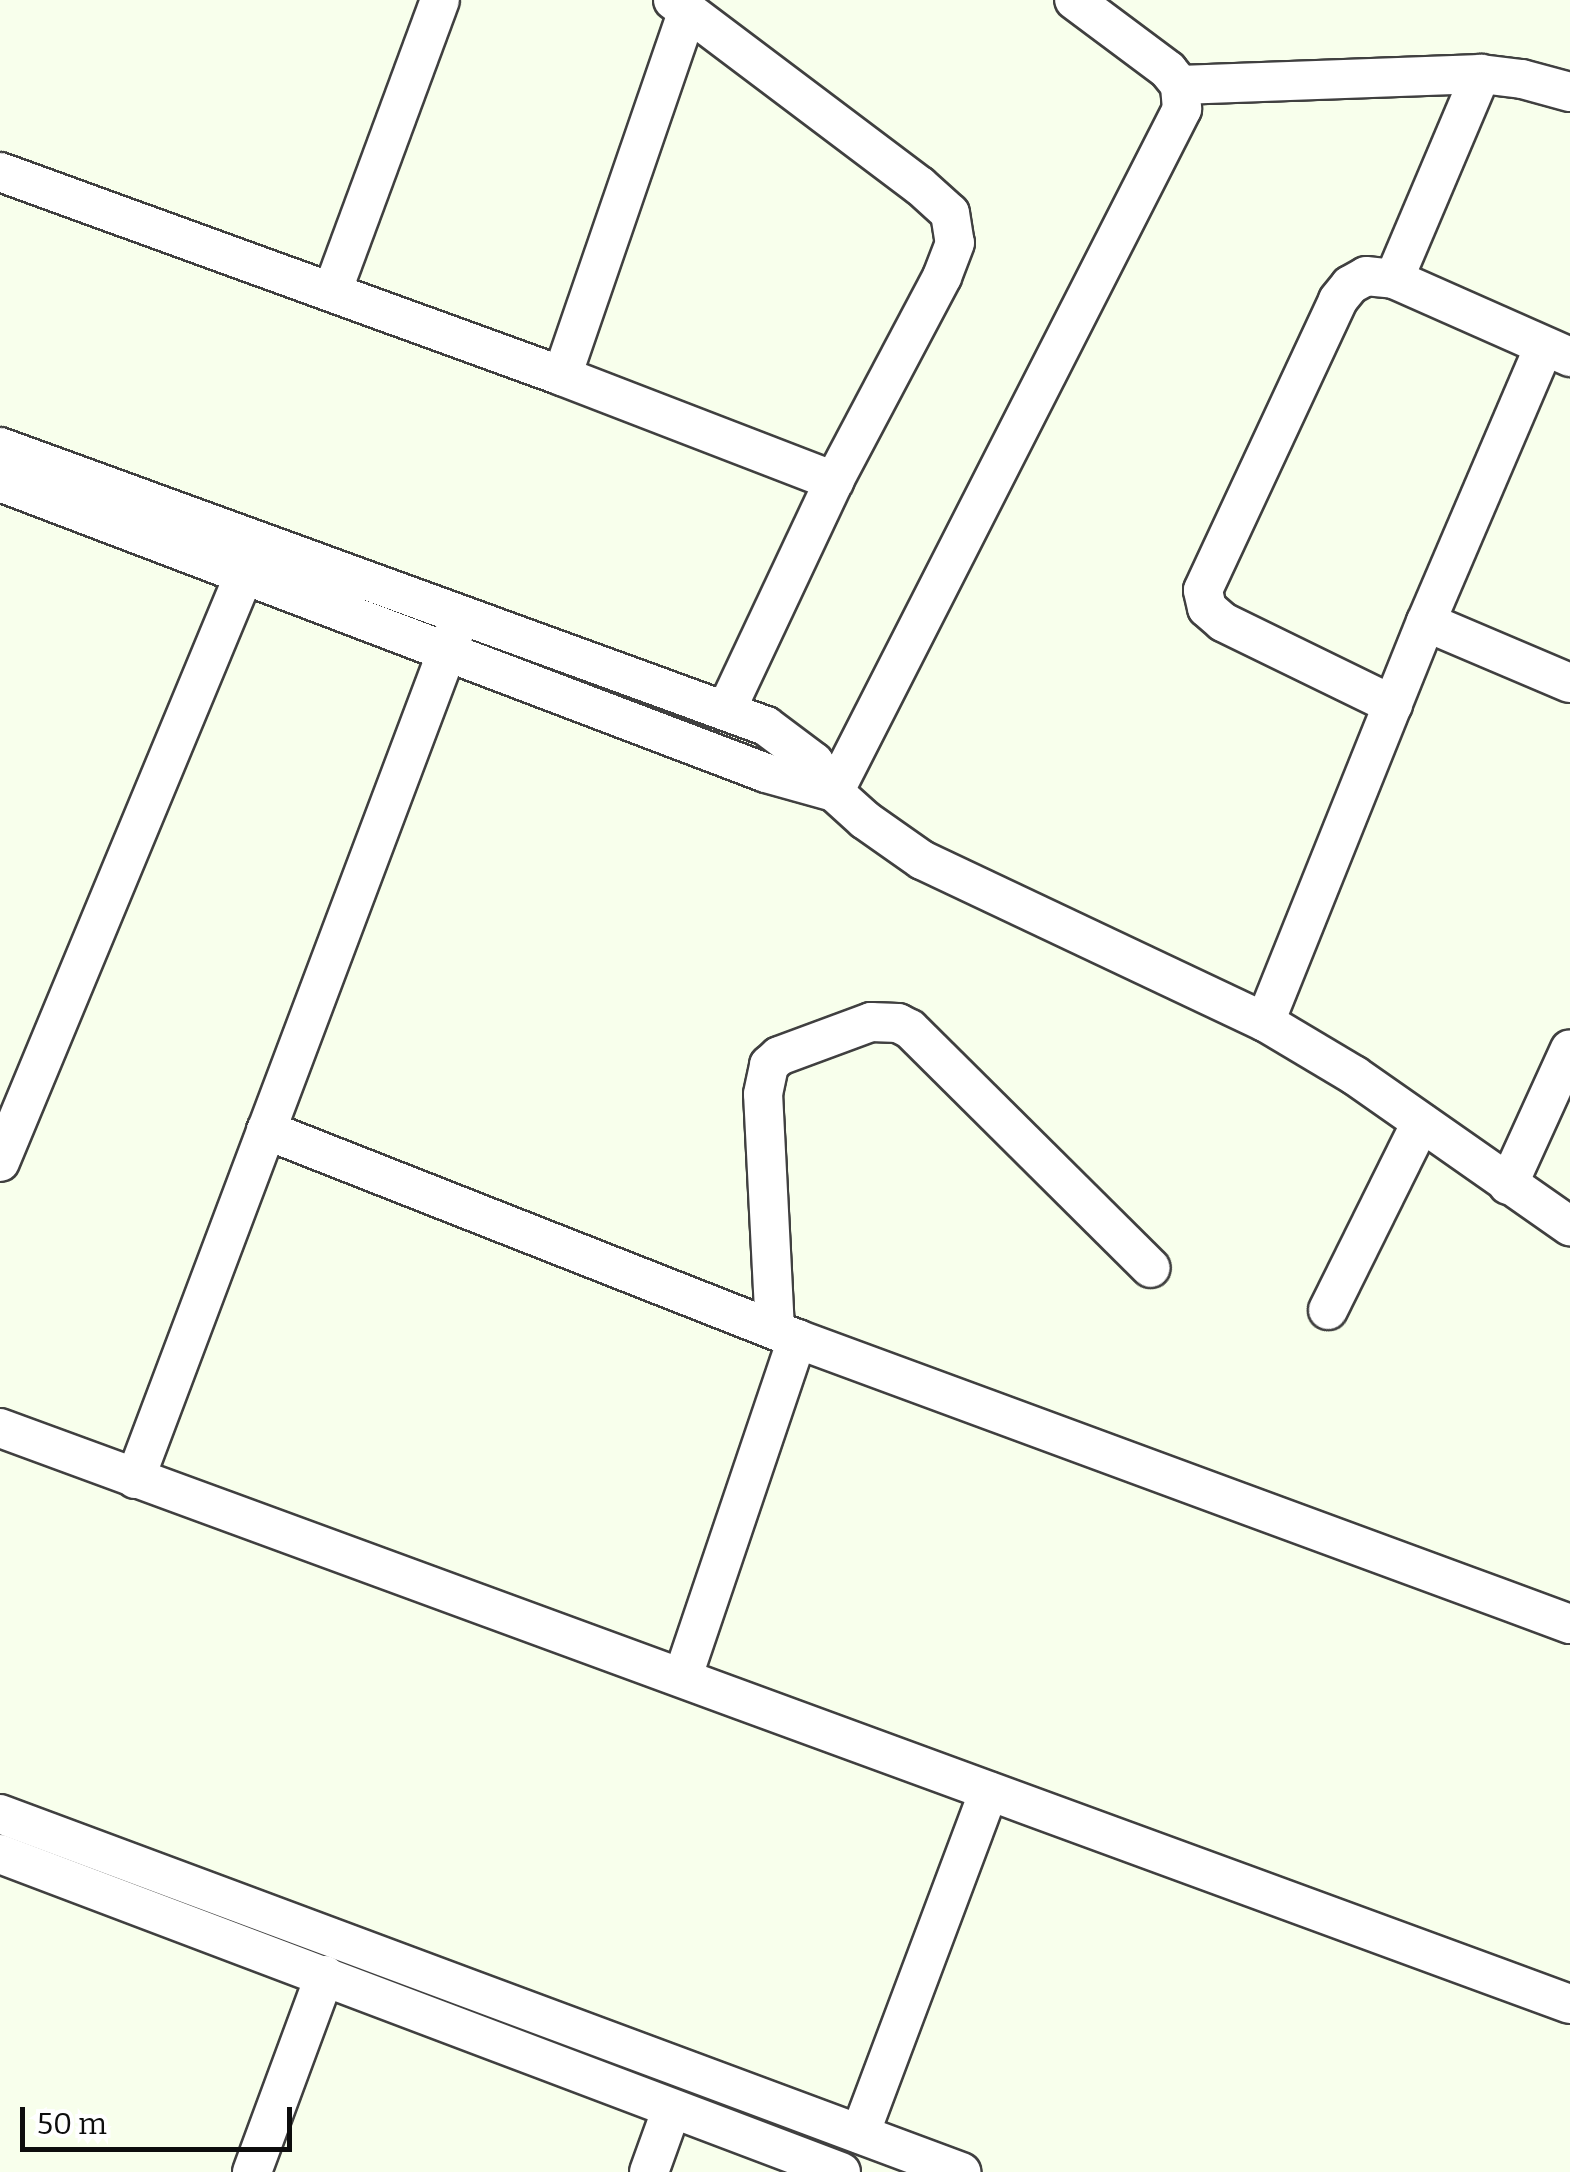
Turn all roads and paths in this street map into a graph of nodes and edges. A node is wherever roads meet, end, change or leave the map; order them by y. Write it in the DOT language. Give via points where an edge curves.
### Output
graph roads {
  1 [pos="440,0"];
  2 [pos="1074,0"];
  3 [pos="681,6"];
  4 [pos="1481,74"];
  5 [pos="1180,86"];
  6 [pos="1570,92"];
  7 [pos="0,172"];
  8 [pos="1394,279"];
  9 [pos="332,292"];
  10 [pos="1557,352"];
  11 [pos="562,376"];
  12 [pos="0,447"];
  13 [pos="834,481"];
  14 [pos="0,482"];
  15 [pos="244,575"];
  16 [pos="460,617"];
  17 [pos="1426,622"];
  18 [pos="447,652"];
  19 [pos="1570,683"];
  20 [pos="1392,705"];
  21 [pos="726,710"];
  22 [pos="834,792"];
  23 [pos="1266,1022"];
  24 [pos="1570,1049"];
  25 [pos="1421,1122"];
  26 [pos="266,1130"];
  27 [pos="0,1162"];
  28 [pos="1508,1185"];
  29 [pos="1570,1226"];
  30 [pos="1151,1268"];
  31 [pos="1328,1310"];
  32 [pos="786,1334"];
  33 [pos="0,1428"];
  34 [pos="135,1479"];
  35 [pos="1570,1624"];
  36 [pos="682,1676"];
  37 [pos="989,1791"];
  38 [pos="0,1814"];
  39 [pos="0,1854"];
  40 [pos="325,1975"];
  41 [pos="1570,2004"];
  42 [pos="671,2111"];
  43 [pos="860,2134"];
  44 [pos="252,2172"];
  45 [pos="648,2172"];
  46 [pos="841,2172"];
  47 [pos="961,2172"];
  1 -- 9 [label="street"];
  2 -- 5 [label="street" via="1150,54"];
  3 -- 11 [label="street"];
  3 -- 13 [label="street" via="950,212 955,243 942,277"];
  4 -- 5 [label="street"];
  4 -- 6 [label="street"];
  4 -- 8 [label="street"];
  5 -- 22 [label="street" via="1182,109 1171,137"];
  7 -- 9 [label="street"];
  8 -- 10 [label="street"];
  8 -- 20 [label="street" via="1366,276 1338,300 1203,590 1207,608 1223,622"];
  9 -- 11 [label="street"];
  10 -- 17 [label="street"];
  11 -- 13 [label="street"];
  12 -- 16 [label="street"];
  13 -- 21 [label="street"];
  14 -- 15 [label="street"];
  15 -- 18 [label="street"];
  15 -- 27 [label="street"];
  16 -- 18 [label="street"];
  16 -- 21 [label="street"];
  17 -- 19 [label="street"];
  17 -- 20 [label="street"];
  18 -- 22 [label="street" via="766,773"];
  18 -- 26 [label="street"];
  20 -- 23 [label="street"];
  21 -- 22 [label="street" via="786,737"];
  22 -- 23 [label="street" via="922,860"];
  23 -- 25 [label="street"];
  24 -- 28 [label="street"];
  25 -- 28 [label="street"];
  25 -- 31 [label="street"];
  26 -- 32 [label="street"];
  26 -- 34 [label="street"];
  28 -- 29 [label="street"];
  30 -- 32 [label="street" via="910,1029 872,1022 769,1064 763,1094"];
  32 -- 35 [label="street"];
  32 -- 36 [label="street"];
  33 -- 34 [label="street"];
  34 -- 36 [label="street"];
  36 -- 37 [label="street"];
  37 -- 41 [label="street"];
  37 -- 43 [label="street"];
  38 -- 43 [label="street"];
  39 -- 40 [label="street"];
  40 -- 42 [label="street"];
  40 -- 44 [label="street"];
  42 -- 45 [label="street"];
  42 -- 46 [label="street"];
  43 -- 47 [label="street"];
}
